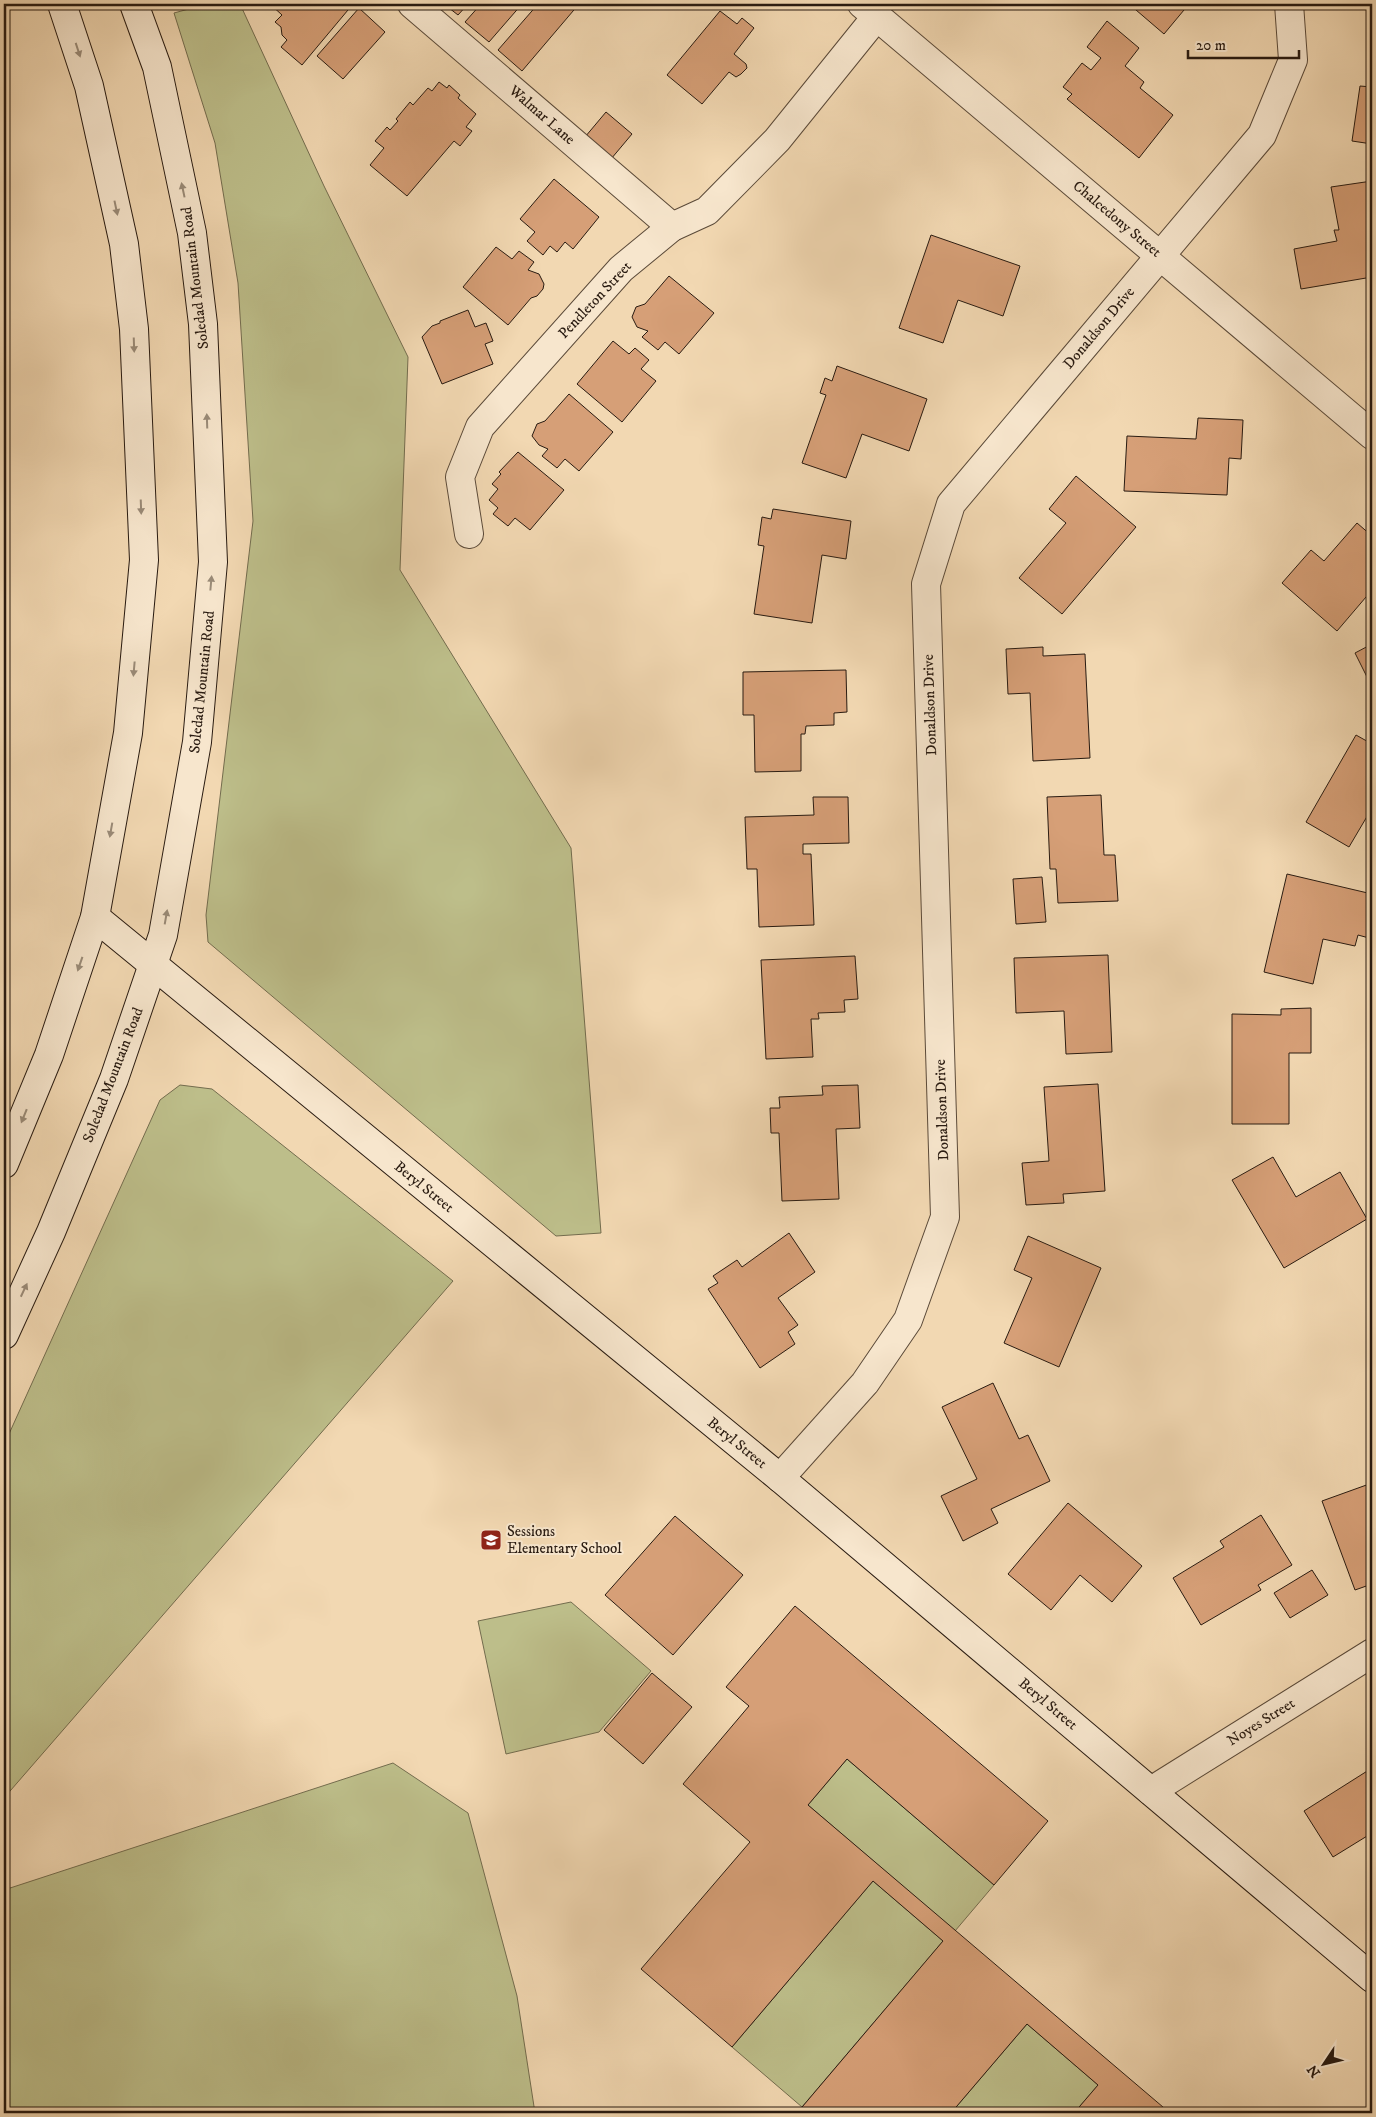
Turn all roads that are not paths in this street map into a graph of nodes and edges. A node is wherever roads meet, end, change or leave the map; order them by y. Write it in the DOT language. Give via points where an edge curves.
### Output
graph roads {
  1 [pos="62,4"];
  2 [pos="134,4"];
  3 [pos="412,4"];
  4 [pos="1289,4"];
  5 [pos="870,10"];
  6 [pos="672,227"];
  7 [pos="1160,256"];
  8 [pos="1372,435"];
  9 [pos="469,534"];
  10 [pos="95,917"];
  11 [pos="153,964"];
  12 [pos="4,1164"];
  13 [pos="4,1335"];
  14 [pos="780,1478"];
  15 [pos="1372,1653"];
  16 [pos="1151,1791"];
  17 [pos="1372,1978"];
  1 -- 10 [label="main road, one-way" via="89,86 124,244 134,329 144,560 128,733"];
  11 -- 2 [label="main road, Soledad Mountain Road, one-way" via="163,935 197,742 213,562 203,324 192,233 157,66"];
  3 -- 6 [label="main road, Walmar Lane"];
  4 -- 7 [label="main road, Donaldson Drive" via="1293,60 1262,135"];
  5 -- 6 [label="main road, Pendleton Street" via="777,140 707,211"];
  5 -- 7 [label="main road, Chalcedony Street"];
  6 -- 9 [label="main road, Pendleton Street" via="621,269 480,427 460,477"];
  7 -- 8 [label="main road, Chalcedony Street"];
  7 -- 14 [label="main road, Donaldson Drive" via="951,504 926,584 945,1217 908,1320 866,1384"];
  10 -- 11 [label="main road, Beryl Street"];
  10 -- 12 [label="main road, one-way" via="49,1055"];
  13 -- 11 [label="main road, Soledad Mountain Road, one-way" via="51,1232 110,1088"];
  11 -- 14 [label="main road, Beryl Street"];
  14 -- 16 [label="main road, Beryl Street"];
  15 -- 16 [label="main road, Noyes Street"];
  16 -- 17 [label="main road, Beryl Street"];
}
